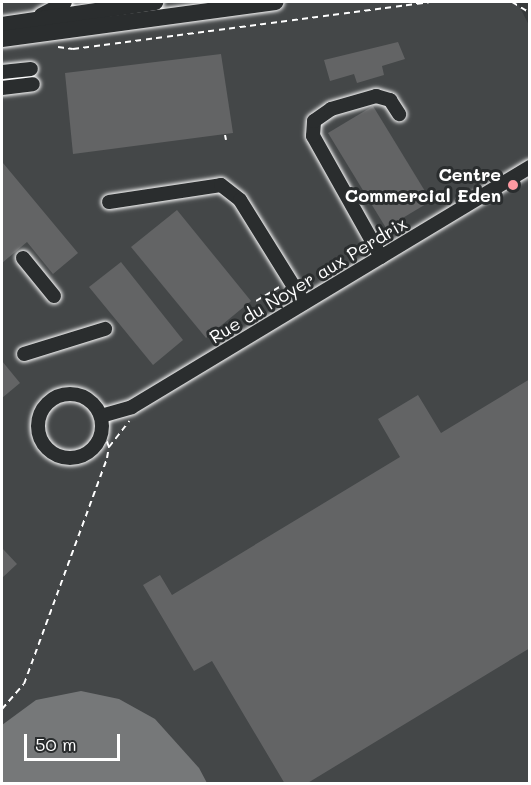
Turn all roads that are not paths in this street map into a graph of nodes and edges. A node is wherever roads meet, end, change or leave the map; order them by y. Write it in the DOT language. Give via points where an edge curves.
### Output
graph roads {
  1 [pos="65,2"];
  2 [pos="155,2"];
  3 [pos="276,2"];
  4 [pos="23,22"];
  5 [pos="2,25"];
  6 [pos="2,39"];
  7 [pos="31,69"];
  8 [pos="2,72"];
  9 [pos="33,84"];
  10 [pos="2,88"];
  11 [pos="399,114"];
  12 [pos="530,167"];
  13 [pos="109,202"];
  14 [pos="381,257"];
  15 [pos="23,258"];
  16 [pos="54,296"];
  17 [pos="304,303"];
  18 [pos="105,329"];
  19 [pos="24,354"];
  20 [pos="101,423"];
  1 -- 4 [label="street"];
  2 -- 4 [label="main road"];
  3 -- 6 [label="main road"];
  4 -- 5 [label="main road"];
  7 -- 8 [label="street"];
  9 -- 10 [label="street"];
  11 -- 14 [label="street" via="390,100 376,96 331,109 315,121 313,136"];
  12 -- 14 [label="street, Rue du Noyer aux Perdrix"];
  13 -- 17 [label="street" via="221,185 240,200"];
  14 -- 17 [label="street, Rue du Noyer aux Perdrix"];
  15 -- 16 [label="street"];
  17 -- 20 [label="street, Rue du Noyer aux Perdrix"];
  18 -- 19 [label="street"];
  20 -- 20 [label="street" via="87,398 64,394 43,409 39,428 51,451 70,458 89,452"];
}
